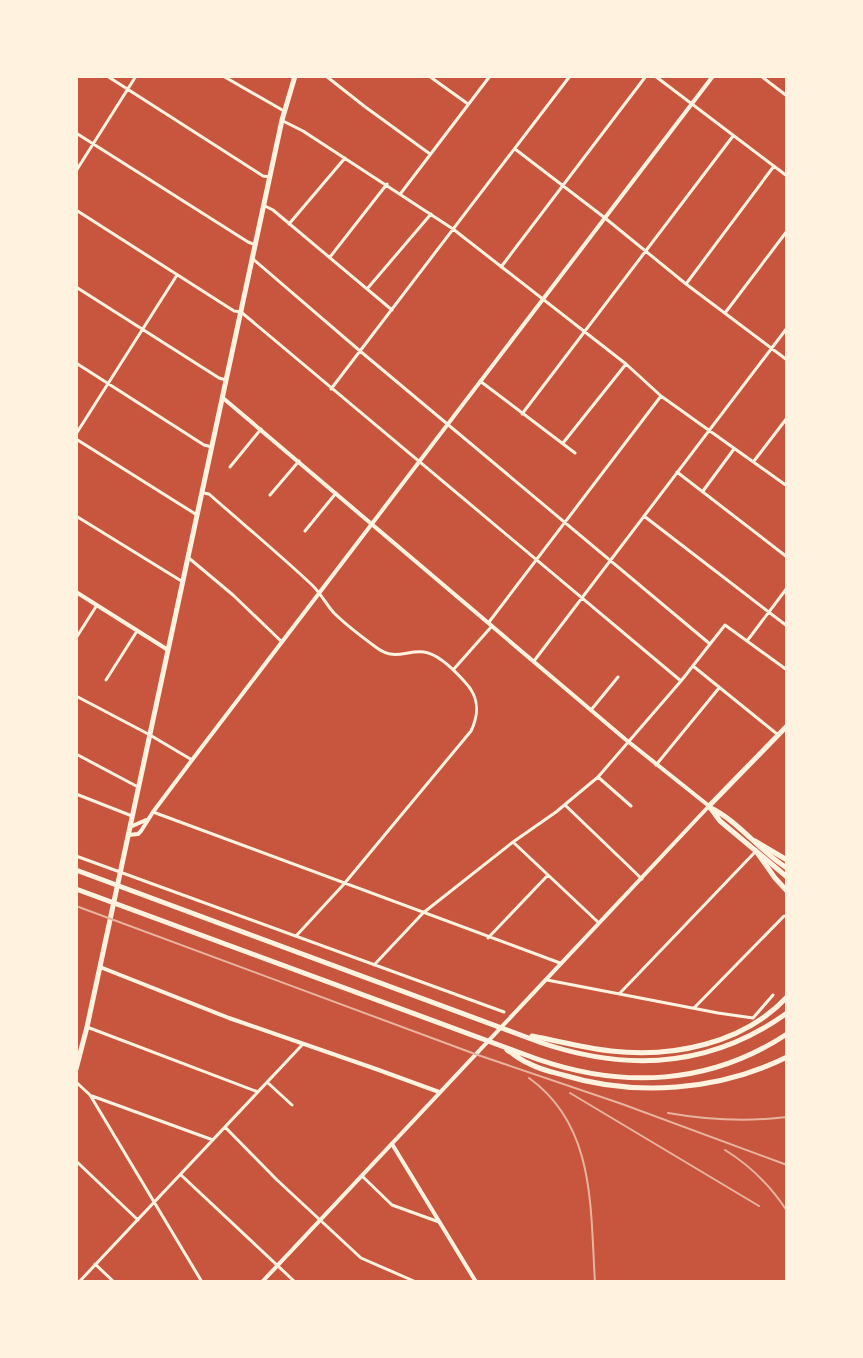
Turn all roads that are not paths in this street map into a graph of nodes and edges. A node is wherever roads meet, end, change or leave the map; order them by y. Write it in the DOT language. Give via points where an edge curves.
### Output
graph roads {
  1 [pos="107,76"];
  2 [pos="136,76"];
  3 [pos="223,76"];
  4 [pos="295,76"];
  5 [pos="326,76"];
  6 [pos="429,76"];
  7 [pos="490,76"];
  8 [pos="570,76"];
  9 [pos="646,76"];
  10 [pos="655,76"];
  11 [pos="713,76"];
  12 [pos="761,76"];
  13 [pos="128,89"];
  14 [pos="787,96"];
  15 [pos="468,104"];
  16 [pos="692,104"];
  17 [pos="284,111"];
  18 [pos="282,120"];
  19 [pos="76,133"];
  20 [pos="733,136"];
  21 [pos="93,144"];
  22 [pos="515,149"];
  23 [pos="430,154"];
  24 [pos="345,158"];
  25 [pos="774,166"];
  26 [pos="76,171"];
  27 [pos="787,176"];
  28 [pos="270,177"];
  29 [pos="387,184"];
  30 [pos="563,186"];
  31 [pos="401,193"];
  32 [pos="264,205"];
  33 [pos="76,210"];
  34 [pos="431,214"];
  35 [pos="605,218"];
  36 [pos="289,224"];
  37 [pos="453,229"];
  38 [pos="787,231"];
  39 [pos="256,245"];
  40 [pos="646,250"];
  41 [pos="329,257"];
  42 [pos="253,259"];
  43 [pos="501,267"];
  44 [pos="177,275"];
  45 [pos="686,284"];
  46 [pos="76,287"];
  47 [pos="367,289"];
  48 [pos="542,300"];
  49 [pos="392,310"];
  50 [pos="241,312"];
  51 [pos="725,313"];
  52 [pos="787,328"];
  53 [pos="142,330"];
  54 [pos="585,332"];
  55 [pos="772,348"];
  56 [pos="360,351"];
  57 [pos="787,360"];
  58 [pos="76,363"];
  59 [pos="626,364"];
  60 [pos="226,380"];
  61 [pos="480,381"];
  62 [pos="108,384"];
  63 [pos="331,389"];
  64 [pos="661,396"];
  65 [pos="223,398"];
  66 [pos="522,414"];
  67 [pos="787,418"];
  68 [pos="448,425"];
  69 [pos="261,429"];
  70 [pos="709,432"];
  71 [pos="76,437"];
  72 [pos="562,444"];
  73 [pos="212,447"];
  74 [pos="734,449"];
  75 [pos="575,453"];
  76 [pos="299,461"];
  77 [pos="754,461"];
  78 [pos="419,462"];
  79 [pos="230,467"];
  80 [pos="677,472"];
  81 [pos="787,486"];
  82 [pos="703,492"];
  83 [pos="203,493"];
  84 [pos="336,493"];
  85 [pos="270,495"];
  86 [pos="197,515"];
  87 [pos="76,516"];
  88 [pos="644,516"];
  89 [pos="565,523"];
  90 [pos="372,524"];
  91 [pos="305,531"];
  92 [pos="188,557"];
  93 [pos="787,557"];
  94 [pos="536,560"];
  95 [pos="610,561"];
  96 [pos="183,582"];
  97 [pos="787,588"];
  98 [pos="76,592"];
  99 [pos="319,594"];
  100 [pos="582,598"];
  101 [pos="97,605"];
  102 [pos="768,612"];
  103 [pos="490,624"];
  104 [pos="787,626"];
  105 [pos="137,631"];
  106 [pos="76,638"];
  107 [pos="747,641"];
  108 [pos="282,642"];
  109 [pos="710,644"];
  110 [pos="168,650"];
  111 [pos="534,661"];
  112 [pos="693,666"];
  113 [pos="453,670"];
  114 [pos="787,670"];
  115 [pos="618,677"];
  116 [pos="106,680"];
  117 [pos="681,681"];
  118 [pos="719,688"];
  119 [pos="76,696"];
  120 [pos="591,710"];
  121 [pos="787,726"];
  122 [pos="150,735"];
  123 [pos="778,735"];
  124 [pos="629,742"];
  125 [pos="76,754"];
  126 [pos="192,760"];
  127 [pos="656,765"];
  128 [pos="598,777"];
  129 [pos="138,787"];
  130 [pos="76,794"];
  131 [pos="565,805"];
  132 [pos="631,806"];
  133 [pos="709,806"];
  134 [pos="153,812"];
  135 [pos="132,816"];
  136 [pos="148,819"];
  137 [pos="130,827"];
  138 [pos="128,835"];
  139 [pos="755,841"];
  140 [pos="513,842"];
  141 [pos="756,851"];
  142 [pos="76,856"];
  143 [pos="787,860"];
  144 [pos="787,868"];
  145 [pos="76,870"];
  146 [pos="120,873"];
  147 [pos="548,875"];
  148 [pos="787,877"];
  149 [pos="642,879"];
  150 [pos="344,884"];
  151 [pos="76,889"];
  152 [pos="787,891"];
  153 [pos="423,913"];
  154 [pos="784,916"];
  155 [pos="599,923"];
  156 [pos="296,936"];
  157 [pos="488,938"];
  158 [pos="560,963"];
  159 [pos="374,965"];
  160 [pos="100,967"];
  161 [pos="545,980"];
  162 [pos="619,994"];
  163 [pos="773,995"];
  164 [pos="787,997"];
  165 [pos="694,1008"];
  166 [pos="504,1012"];
  167 [pos="787,1013"];
  168 [pos="87,1027"];
  169 [pos="513,1032"];
  170 [pos="787,1034"];
  171 [pos="303,1044"];
  172 [pos="499,1045"];
  173 [pos="787,1057"];
  174 [pos="77,1060"];
  175 [pos="76,1082"];
  176 [pos="268,1083"];
  177 [pos="258,1092"];
  178 [pos="439,1092"];
  179 [pos="90,1095"];
  180 [pos="292,1105"];
  181 [pos="225,1127"];
  182 [pos="213,1140"];
  183 [pos="391,1143"];
  184 [pos="76,1161"];
  185 [pos="180,1175"];
  186 [pos="361,1175"];
  187 [pos="153,1203"];
  188 [pos="138,1220"];
  189 [pos="319,1220"];
  190 [pos="439,1222"];
  191 [pos="95,1264"];
  192 [pos="277,1265"];
  193 [pos="79,1282"];
  194 [pos="114,1282"];
  195 [pos="202,1282"];
  196 [pos="262,1282"];
  197 [pos="295,1282"];
  198 [pos="416,1282"];
  199 [pos="476,1282"];
  1 -- 13 [label="street"];
  2 -- 13 [label="street"];
  3 -- 17 [label="street"];
  4 -- 17 [label="main road"];
  5 -- 23 [label="street"];
  6 -- 15 [label="street"];
  7 -- 15 [label="street"];
  8 -- 22 [label="street"];
  9 -- 30 [label="street"];
  10 -- 16 [label="street"];
  11 -- 16 [label="street"];
  12 -- 14 [label="street"];
  13 -- 21 [label="street"];
  13 -- 28 [label="street"];
  15 -- 23 [label="street"];
  16 -- 20 [label="street"];
  16 -- 35 [label="street"];
  17 -- 18 [label="main road"];
  18 -- 24 [label="street"];
  18 -- 28 [label="main road"];
  19 -- 21 [label="street"];
  20 -- 25 [label="street"];
  20 -- 40 [label="street"];
  21 -- 26 [label="street"];
  21 -- 39 [label="street"];
  22 -- 30 [label="street"];
  22 -- 37 [label="street"];
  23 -- 31 [label="street"];
  24 -- 29 [label="street"];
  24 -- 36 [label="street"];
  25 -- 27 [label="street"];
  25 -- 45 [label="street"];
  28 -- 32 [label="main road"];
  29 -- 31 [label="street"];
  29 -- 41 [label="street"];
  30 -- 35 [label="street"];
  30 -- 43 [label="street"];
  31 -- 34 [label="street"];
  32 -- 36 [label="street"];
  32 -- 39 [label="main road"];
  33 -- 44 [label="street"];
  34 -- 37 [label="street"];
  34 -- 47 [label="street"];
  35 -- 40 [label="street"];
  35 -- 48 [label="street"];
  36 -- 41 [label="street"];
  37 -- 43 [label="street"];
  37 -- 49 [label="street"];
  38 -- 51 [label="street"];
  39 -- 42 [label="main road"];
  40 -- 45 [label="street"];
  40 -- 54 [label="street"];
  41 -- 47 [label="street"];
  42 -- 50 [label="main road"];
  42 -- 56 [label="street"];
  43 -- 48 [label="street"];
  44 -- 50 [label="street"];
  44 -- 53 [label="street"];
  45 -- 51 [label="street"];
  46 -- 53 [label="street"];
  47 -- 49 [label="street"];
  48 -- 54 [label="street"];
  48 -- 61 [label="street"];
  49 -- 56 [label="street"];
  50 -- 60 [label="main road"];
  50 -- 63 [label="street"];
  51 -- 55 [label="street"];
  52 -- 55 [label="street"];
  53 -- 60 [label="street"];
  53 -- 62 [label="street"];
  54 -- 59 [label="street"];
  54 -- 66 [label="street"];
  55 -- 57 [label="street"];
  55 -- 70 [label="street"];
  56 -- 63 [label="street"];
  56 -- 68 [label="street"];
  58 -- 62 [label="street"];
  59 -- 64 [label="street"];
  59 -- 72 [label="street"];
  60 -- 65 [label="main road"];
  61 -- 66 [label="street"];
  61 -- 68 [label="street"];
  62 -- 71 [label="street"];
  62 -- 73 [label="street"];
  63 -- 78 [label="street"];
  64 -- 70 [label="street"];
  64 -- 89 [label="street"];
  65 -- 69 [label="street"];
  65 -- 73 [label="main road"];
  66 -- 72 [label="street"];
  67 -- 77 [label="street"];
  68 -- 78 [label="street"];
  68 -- 89 [label="street"];
  69 -- 76 [label="street"];
  69 -- 79 [label="street"];
  70 -- 74 [label="street"];
  70 -- 80 [label="street"];
  71 -- 86 [label="street"];
  72 -- 75 [label="street"];
  73 -- 83 [label="main road"];
  74 -- 77 [label="street"];
  74 -- 82 [label="street"];
  76 -- 84 [label="street"];
  76 -- 85 [label="street"];
  77 -- 81 [label="street"];
  78 -- 90 [label="street"];
  78 -- 94 [label="street"];
  80 -- 82 [label="street"];
  80 -- 88 [label="street"];
  82 -- 93 [label="street"];
  83 -- 86 [label="main road"];
  83 -- 99 [label="street"];
  84 -- 90 [label="street"];
  84 -- 91 [label="street"];
  86 -- 92 [label="main road"];
  87 -- 96 [label="street"];
  88 -- 95 [label="street"];
  88 -- 102 [label="street"];
  89 -- 94 [label="street"];
  89 -- 95 [label="street"];
  90 -- 99 [label="street"];
  90 -- 103 [label="street"];
  92 -- 96 [label="main road"];
  92 -- 108 [label="street"];
  94 -- 100 [label="street"];
  94 -- 103 [label="street"];
  95 -- 100 [label="street"];
  95 -- 109 [label="street"];
  96 -- 110 [label="main road"];
  97 -- 102 [label="street"];
  98 -- 101 [label="street"];
  99 -- 108 [label="street"];
  99 -- 113 [label="street" via="382,651 431,654"];
  100 -- 111 [label="street"];
  100 -- 117 [label="street"];
  101 -- 105 [label="street"];
  101 -- 106 [label="street"];
  102 -- 104 [label="street"];
  102 -- 107 [label="street"];
  103 -- 111 [label="street"];
  103 -- 113 [label="street"];
  105 -- 110 [label="street"];
  105 -- 116 [label="street"];
  107 -- 109 [label="street" via="725,625"];
  107 -- 114 [label="street"];
  108 -- 126 [label="street"];
  109 -- 112 [label="street"];
  110 -- 122 [label="main road"];
  111 -- 120 [label="street"];
  112 -- 117 [label="street"];
  112 -- 118 [label="street"];
  113 -- 150 [label="street" via="477,701 471,731"];
  115 -- 120 [label="street"];
  117 -- 124 [label="street"];
  118 -- 123 [label="street"];
  118 -- 127 [label="street"];
  119 -- 122 [label="street"];
  120 -- 124 [label="street"];
  121 -- 123 [label="main road"];
  122 -- 126 [label="street"];
  122 -- 129 [label="main road"];
  123 -- 133 [label="main road"];
  124 -- 127 [label="street"];
  124 -- 128 [label="street"];
  125 -- 129 [label="street"];
  126 -- 134 [label="street"];
  127 -- 133 [label="street"];
  128 -- 131 [label="street"];
  128 -- 132 [label="street"];
  129 -- 135 [label="main road"];
  130 -- 135 [label="street"];
  131 -- 140 [label="street"];
  131 -- 149 [label="street"];
  133 -- 139 [label="main road"];
  133 -- 141 [label="main road"];
  133 -- 149 [label="street"];
  134 -- 136 [label="street"];
  134 -- 150 [label="street"];
  135 -- 137 [label="main road"];
  136 -- 137 [label="street"];
  136 -- 138 [label="street" via="138,834"];
  137 -- 138 [label="main road"];
  138 -- 146 [label="main road"];
  139 -- 143 [label="main road"];
  139 -- 144 [label="main road"];
  140 -- 147 [label="street"];
  140 -- 153 [label="street"];
  141 -- 148 [label="main road"];
  141 -- 152 [label="main road"];
  141 -- 162 [label="street"];
  142 -- 146 [label="street"];
  145 -- 169 [label="main road"];
  146 -- 156 [label="street"];
  146 -- 160 [label="main road"];
  147 -- 155 [label="street"];
  147 -- 157 [label="street"];
  149 -- 155 [label="street"];
  150 -- 153 [label="street"];
  150 -- 156 [label="street"];
  151 -- 172 [label="main road"];
  153 -- 157 [label="street"];
  153 -- 159 [label="street"];
  154 -- 165 [label="street"];
  155 -- 158 [label="street"];
  156 -- 159 [label="street"];
  157 -- 158 [label="street"];
  158 -- 161 [label="street"];
  159 -- 166 [label="street"];
  160 -- 168 [label="main road"];
  160 -- 171 [label="street"];
  161 -- 162 [label="street"];
  161 -- 178 [label="street"];
  162 -- 165 [label="street"];
  163 -- 165 [label="street" via="753,1018"];
  164 -- 169 [label="main road" via="743,1030 673,1051 612,1051"];
  167 -- 169 [label="main road" via="720,1048 653,1061 592,1057"];
  168 -- 174 [label="main road"];
  168 -- 177 [label="street"];
  170 -- 172 [label="main road" via="718,1067 647,1078 576,1071"];
  171 -- 176 [label="street"];
  171 -- 178 [label="street"];
  172 -- 173 [label="main road" via="540,1068 634,1087 718,1081"];
  175 -- 179 [label="street"];
  176 -- 177 [label="street"];
  176 -- 180 [label="street"];
  177 -- 181 [label="street"];
  178 -- 183 [label="street"];
  179 -- 182 [label="street"];
  179 -- 187 [label="street"];
  181 -- 182 [label="street"];
  181 -- 189 [label="street"];
  182 -- 185 [label="street"];
  183 -- 186 [label="street"];
  183 -- 190 [label="street"];
  184 -- 188 [label="street"];
  185 -- 187 [label="street"];
  185 -- 192 [label="street"];
  186 -- 189 [label="street"];
  186 -- 190 [label="street" via="392,1205"];
  187 -- 188 [label="street"];
  187 -- 195 [label="street"];
  188 -- 191 [label="street"];
  189 -- 192 [label="street"];
  189 -- 198 [label="street" via="361,1258"];
  190 -- 199 [label="street"];
  191 -- 193 [label="street"];
  191 -- 194 [label="street"];
  192 -- 196 [label="street"];
  192 -- 197 [label="street"];
}
